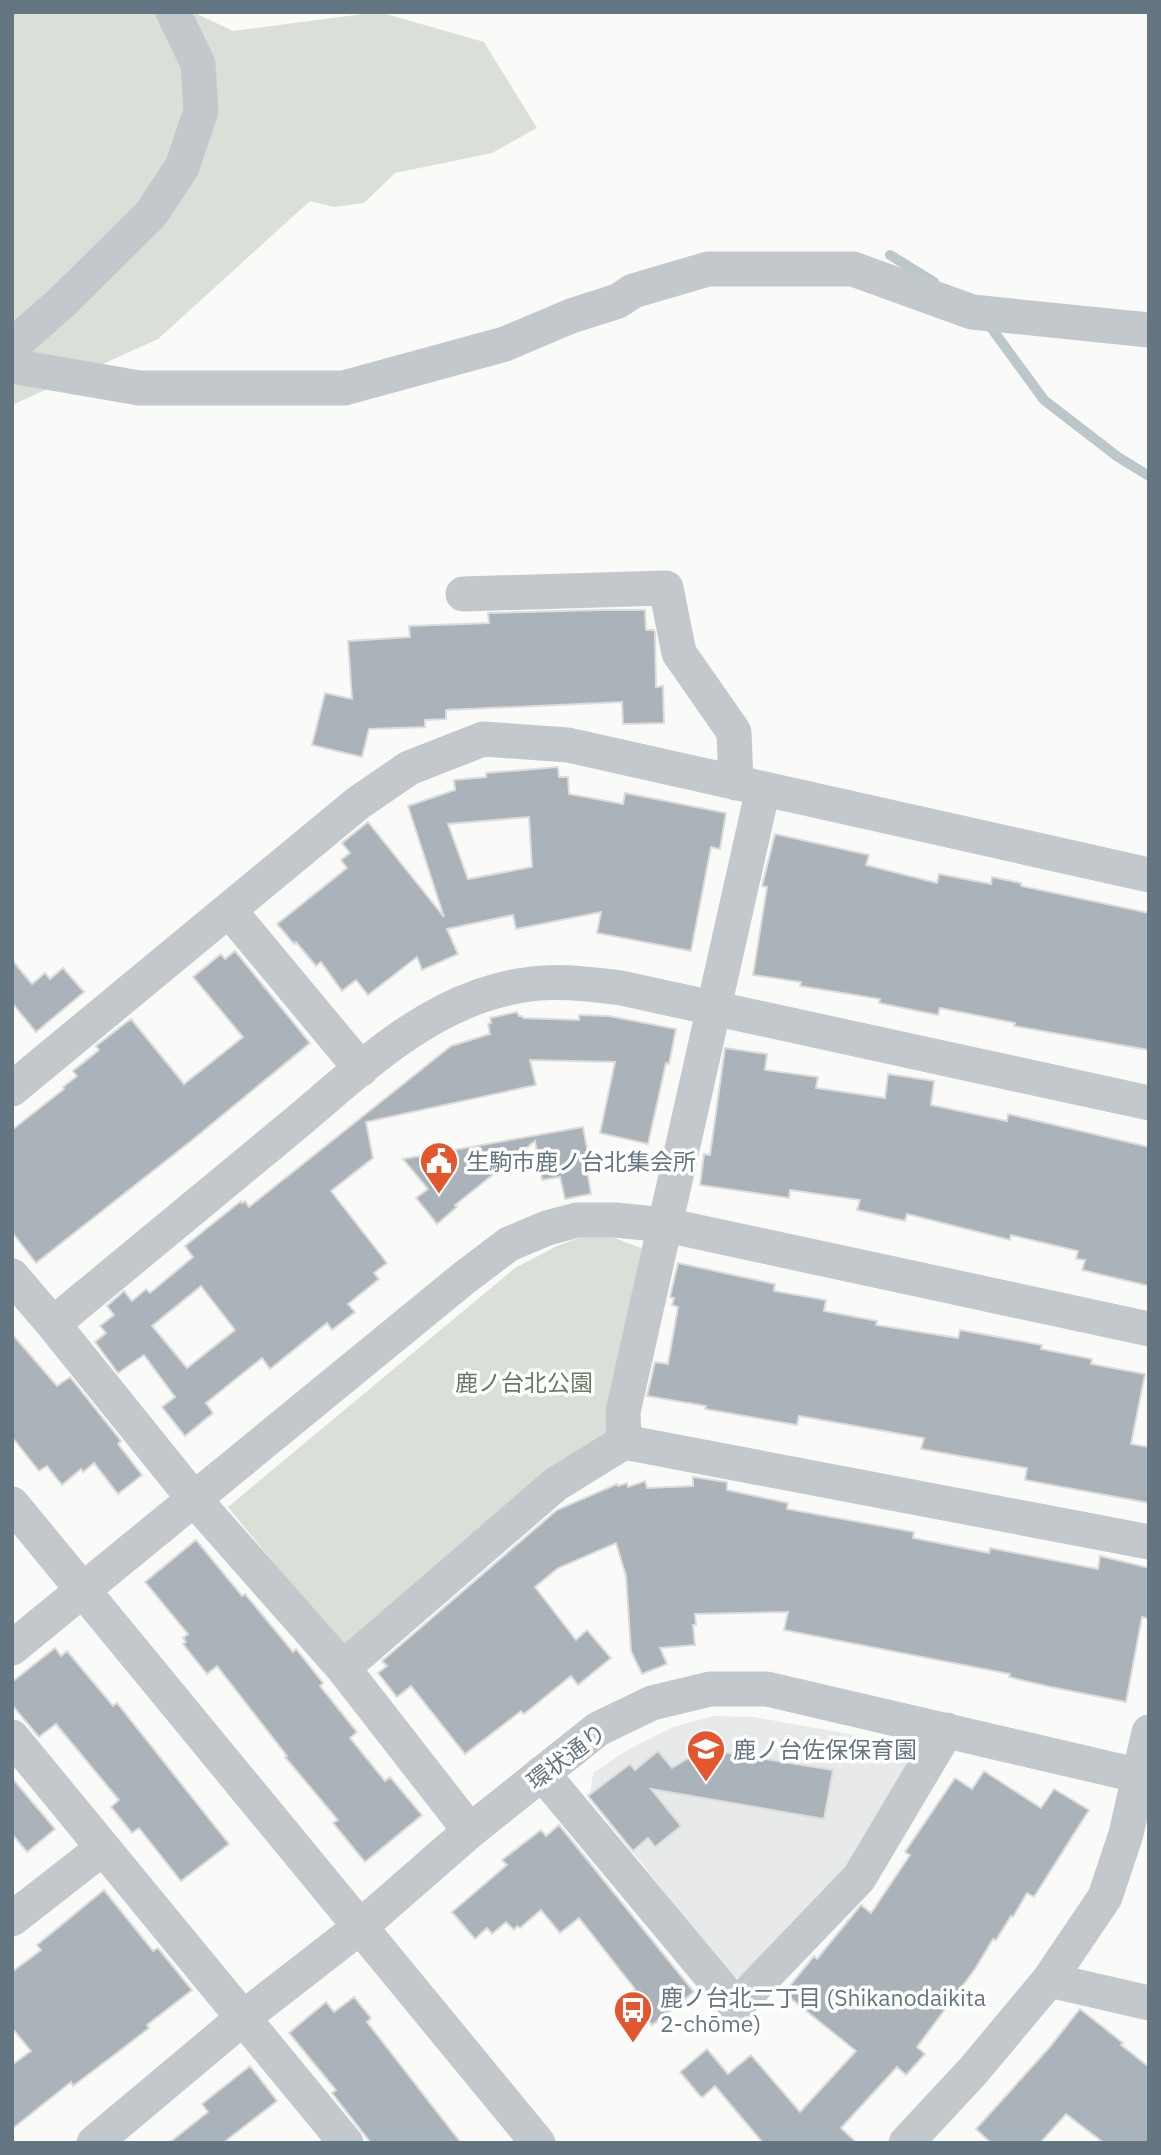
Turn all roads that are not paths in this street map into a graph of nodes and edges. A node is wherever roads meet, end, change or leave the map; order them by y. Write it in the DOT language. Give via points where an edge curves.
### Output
graph roads {
  1 [pos="173,12"];
  2 [pos="1149,330"];
  3 [pos="12,346"];
  4 [pos="12,366"];
  5 [pos="463,594"];
  6 [pos="750,786"];
  7 [pos="1149,875"];
  8 [pos="229,910"];
  9 [pos="715,1008"];
  10 [pos="361,1069"];
  11 [pos="12,1089"];
  12 [pos="1149,1103"];
  13 [pos="666,1225"];
  14 [pos="12,1276"];
  15 [pos="53,1324"];
  16 [pos="1149,1329"];
  17 [pos="624,1442"];
  18 [pos="194,1499"];
  19 [pos="12,1504"];
  20 [pos="1149,1542"];
  21 [pos="83,1590"];
  22 [pos="12,1648"];
  23 [pos="343,1668"];
  24 [pos="947,1730"];
  25 [pos="1149,1732"];
  26 [pos="12,1737"];
  27 [pos="542,1773"];
  28 [pos="1144,1777"];
  29 [pos="470,1831"];
  30 [pos="103,1848"];
  31 [pos="12,1919"];
  32 [pos="360,1927"];
  33 [pos="1049,1980"];
  34 [pos="1149,2003"];
  35 [pos="243,2018"];
  36 [pos="94,2143"];
  37 [pos="345,2143"];
  38 [pos="538,2143"];
  39 [pos="906,2143"];
  1 -- 3 [label="street" via="198,64 201,111 182,167 151,214"];
  2 -- 4 [label="street" via="972,312 853,269 708,269 633,291 618,301 505,344 344,388 139,388"];
  5 -- 6 [label="street" via="666,588 680,653 734,732"];
  6 -- 7 [label="street"];
  6 -- 8 [label="street" via="568,746 483,739 409,768 358,803"];
  6 -- 9 [label="street"];
  8 -- 10 [label="street"];
  8 -- 11 [label="street"];
  9 -- 10 [label="street" via="621,988 531,982 480,996 427,1019"];
  9 -- 12 [label="street"];
  9 -- 13 [label="street"];
  10 -- 15 [label="street"];
  13 -- 16 [label="street"];
  13 -- 17 [label="street" via="624,1412"];
  13 -- 18 [label="street" via="576,1220 509,1244"];
  14 -- 15 [label="street"];
  15 -- 18 [label="street"];
  17 -- 20 [label="street"];
  17 -- 23 [label="street" via="556,1484"];
  18 -- 21 [label="street"];
  18 -- 23 [label="street"];
  19 -- 21 [label="street"];
  21 -- 22 [label="street"];
  21 -- 32 [label="street"];
  23 -- 29 [label="street"];
  24 -- 27 [label="street, 環状通り" via="767,1689 710,1689 652,1703 598,1729"];
  24 -- 27 [label="street" via="859,1878 736,2006"];
  24 -- 28 [label="street, 環状通り"];
  25 -- 28 [label="street"];
  26 -- 30 [label="street"];
  27 -- 29 [label="street, 環状通り"];
  28 -- 33 [label="street" via="1105,1897"];
  29 -- 32 [label="street, 環状通り"];
  30 -- 31 [label="street"];
  30 -- 35 [label="street"];
  32 -- 35 [label="street, 環状通り"];
  32 -- 38 [label="street"];
  33 -- 34 [label="street"];
  33 -- 39 [label="street"];
  35 -- 36 [label="street, 環状通り"];
  35 -- 37 [label="street"];
}
